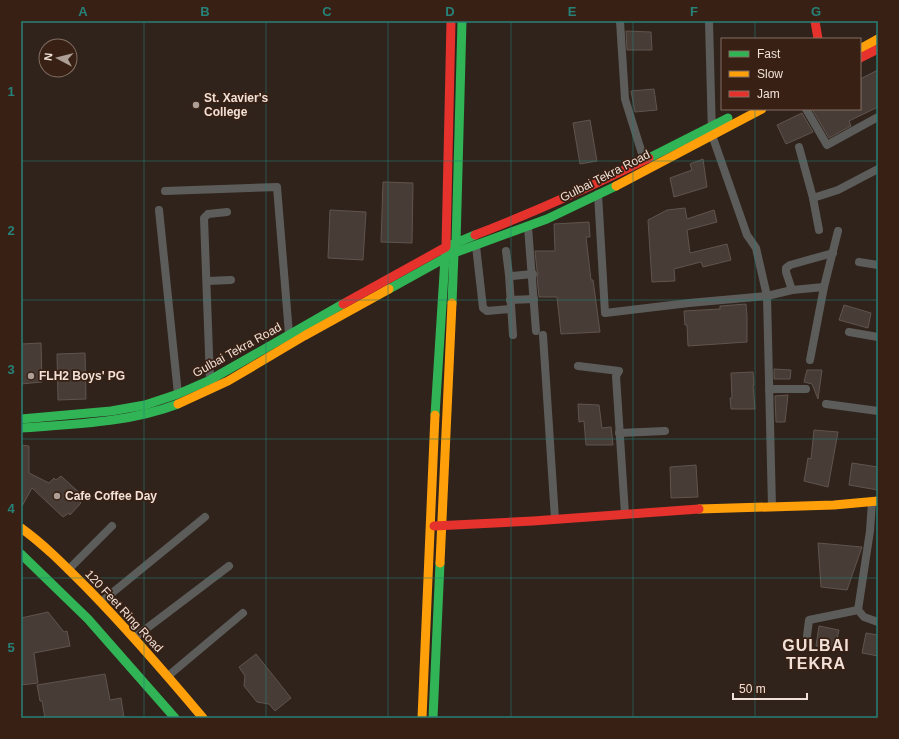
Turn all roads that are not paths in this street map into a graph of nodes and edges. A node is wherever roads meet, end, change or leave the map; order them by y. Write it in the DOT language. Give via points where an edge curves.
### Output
graph roads {
  1 [pos="451,21"];
  2 [pos="462,21"];
  3 [pos="620,21"];
  4 [pos="709,21"];
  5 [pos="815,21"];
  6 [pos="818,38"];
  7 [pos="878,39"];
  8 [pos="861,48"];
  9 [pos="878,49"];
  10 [pos="861,58"];
  11 [pos="745,110"];
  12 [pos="760,110"];
  13 [pos="807,110"];
  14 [pos="878,117"];
  15 [pos="712,130"];
  16 [pos="799,147"];
  17 [pos="644,160"];
  18 [pos="878,169"];
  19 [pos="165,191"];
  20 [pos="598,194"];
  21 [pos="813,198"];
  22 [pos="159,210"];
  23 [pos="227,212"];
  24 [pos="528,227"];
  25 [pos="819,230"];
  26 [pos="838,231"];
  27 [pos="456,243"];
  28 [pos="476,246"];
  29 [pos="446,247"];
  30 [pos="506,251"];
  31 [pos="454,253"];
  32 [pos="833,253"];
  33 [pos="445,258"];
  34 [pos="859,262"];
  35 [pos="878,265"];
  36 [pos="533,274"];
  37 [pos="509,275"];
  38 [pos="232,280"];
  39 [pos="207,281"];
  40 [pos="824,287"];
  41 [pos="792,290"];
  42 [pos="767,296"];
  43 [pos="534,299"];
  44 [pos="510,300"];
  45 [pos="511,309"];
  46 [pos="849,332"];
  47 [pos="289,334"];
  48 [pos="513,335"];
  49 [pos="878,337"];
  50 [pos="810,360"];
  51 [pos="578,366"];
  52 [pos="210,380"];
  53 [pos="769,389"];
  54 [pos="806,389"];
  55 [pos="178,394"];
  56 [pos="826,404"];
  57 [pos="878,411"];
  58 [pos="21,419"];
  59 [pos="21,428"];
  60 [pos="665,431"];
  61 [pos="619,433"];
  62 [pos="875,502"];
  63 [pos="772,506"];
  64 [pos="624,514"];
  65 [pos="205,517"];
  66 [pos="555,519"];
  67 [pos="112,526"];
  68 [pos="430,526"];
  69 [pos="442,526"];
  70 [pos="21,528"];
  71 [pos="21,554"];
  72 [pos="229,566"];
  73 [pos="68,570"];
  74 [pos="101,602"];
  75 [pos="858,610"];
  76 [pos="243,613"];
  77 [pos="878,622"];
  78 [pos="807,636"];
  79 [pos="134,638"];
  80 [pos="168,676"];
  81 [pos="175,718"];
  82 [pos="203,718"];
  83 [pos="422,718"];
  84 [pos="433,718"];
  1 -- 29 [label="main road"];
  2 -- 27 [label="main road"];
  3 -- 17 [label="street" via="626,99"];
  4 -- 15 [label="street"];
  5 -- 6 [label="main road"];
  7 -- 8 [label="main road"];
  9 -- 10 [label="main road"];
  11 -- 15 [label="main road, Gulbai Tekra Road"];
  12 -- 15 [label="main road, Gulbai Tekra Road"];
  13 -- 14 [label="street" via="827,145"];
  15 -- 17 [label="main road, Gulbai Tekra Road"];
  15 -- 20 [label="main road, Gulbai Tekra Road" via="621,184"];
  15 -- 42 [label="street" via="747,236 756,248"];
  16 -- 21 [label="street"];
  17 -- 27 [label="main road, Gulbai Tekra Road" via="527,215"];
  18 -- 21 [label="street" via="838,190"];
  19 -- 47 [label="street" via="277,187"];
  20 -- 24 [label="main road, Gulbai Tekra Road"];
  20 -- 42 [label="street" via="605,313"];
  21 -- 25 [label="street"];
  22 -- 55 [label="street"];
  23 -- 39 [label="street" via="208,214 204,218"];
  24 -- 28 [label="main road, Gulbai Tekra Road"];
  24 -- 36 [label="street"];
  26 -- 32 [label="street"];
  27 -- 29 [label="main road, Gulbai Tekra Road"];
  27 -- 31 [label="main road"];
  28 -- 31 [label="main road, Gulbai Tekra Road"];
  28 -- 45 [label="street" via="483,308"];
  29 -- 33 [label="main road"];
  29 -- 47 [label="main road, Gulbai Tekra Road"];
  30 -- 37 [label="street"];
  31 -- 33 [label="main road, Gulbai Tekra Road"];
  31 -- 69 [label="main road"];
  32 -- 40 [label="street"];
  32 -- 41 [label="street" via="786,268"];
  33 -- 59 [label="main road, Gulbai Tekra Road" via="214,388 182,403 148,414 113,420"];
  33 -- 68 [label="main road"];
  34 -- 35 [label="street"];
  36 -- 37 [label="street"];
  36 -- 43 [label="street"];
  37 -- 44 [label="street"];
  38 -- 39 [label="street"];
  39 -- 52 [label="street"];
  40 -- 41 [label="street"];
  40 -- 50 [label="street"];
  41 -- 42 [label="street"];
  42 -- 53 [label="street"];
  43 -- 44 [label="street"];
  43 -- 66 [label="street" via="540,333"];
  44 -- 45 [label="street"];
  45 -- 48 [label="street"];
  46 -- 49 [label="street"];
  47 -- 52 [label="main road, Gulbai Tekra Road"];
  51 -- 61 [label="street" via="619,371 616,376"];
  52 -- 55 [label="main road, Gulbai Tekra Road"];
  53 -- 54 [label="street"];
  53 -- 63 [label="street"];
  55 -- 58 [label="main road, Gulbai Tekra Road" via="145,405 112,411"];
  56 -- 57 [label="street"];
  60 -- 61 [label="street"];
  61 -- 64 [label="street"];
  62 -- 63 [label="main road"];
  62 -- 75 [label="street"];
  63 -- 64 [label="main road"];
  64 -- 66 [label="main road"];
  65 -- 74 [label="street"];
  66 -- 69 [label="main road"];
  67 -- 73 [label="street"];
  68 -- 69 [label="main road"];
  68 -- 83 [label="main road"];
  69 -- 84 [label="main road"];
  70 -- 73 [label="main road, 120 Feet Ring Road" via="38,540"];
  71 -- 81 [label="main road" via="88,619"];
  72 -- 79 [label="street"];
  73 -- 74 [label="main road, 120 Feet Ring Road"];
  74 -- 79 [label="main road, 120 Feet Ring Road"];
  75 -- 77 [label="street" via="864,617"];
  75 -- 78 [label="street" via="809,620"];
  76 -- 80 [label="street"];
  79 -- 80 [label="main road, 120 Feet Ring Road"];
  80 -- 82 [label="main road, 120 Feet Ring Road"];
}
